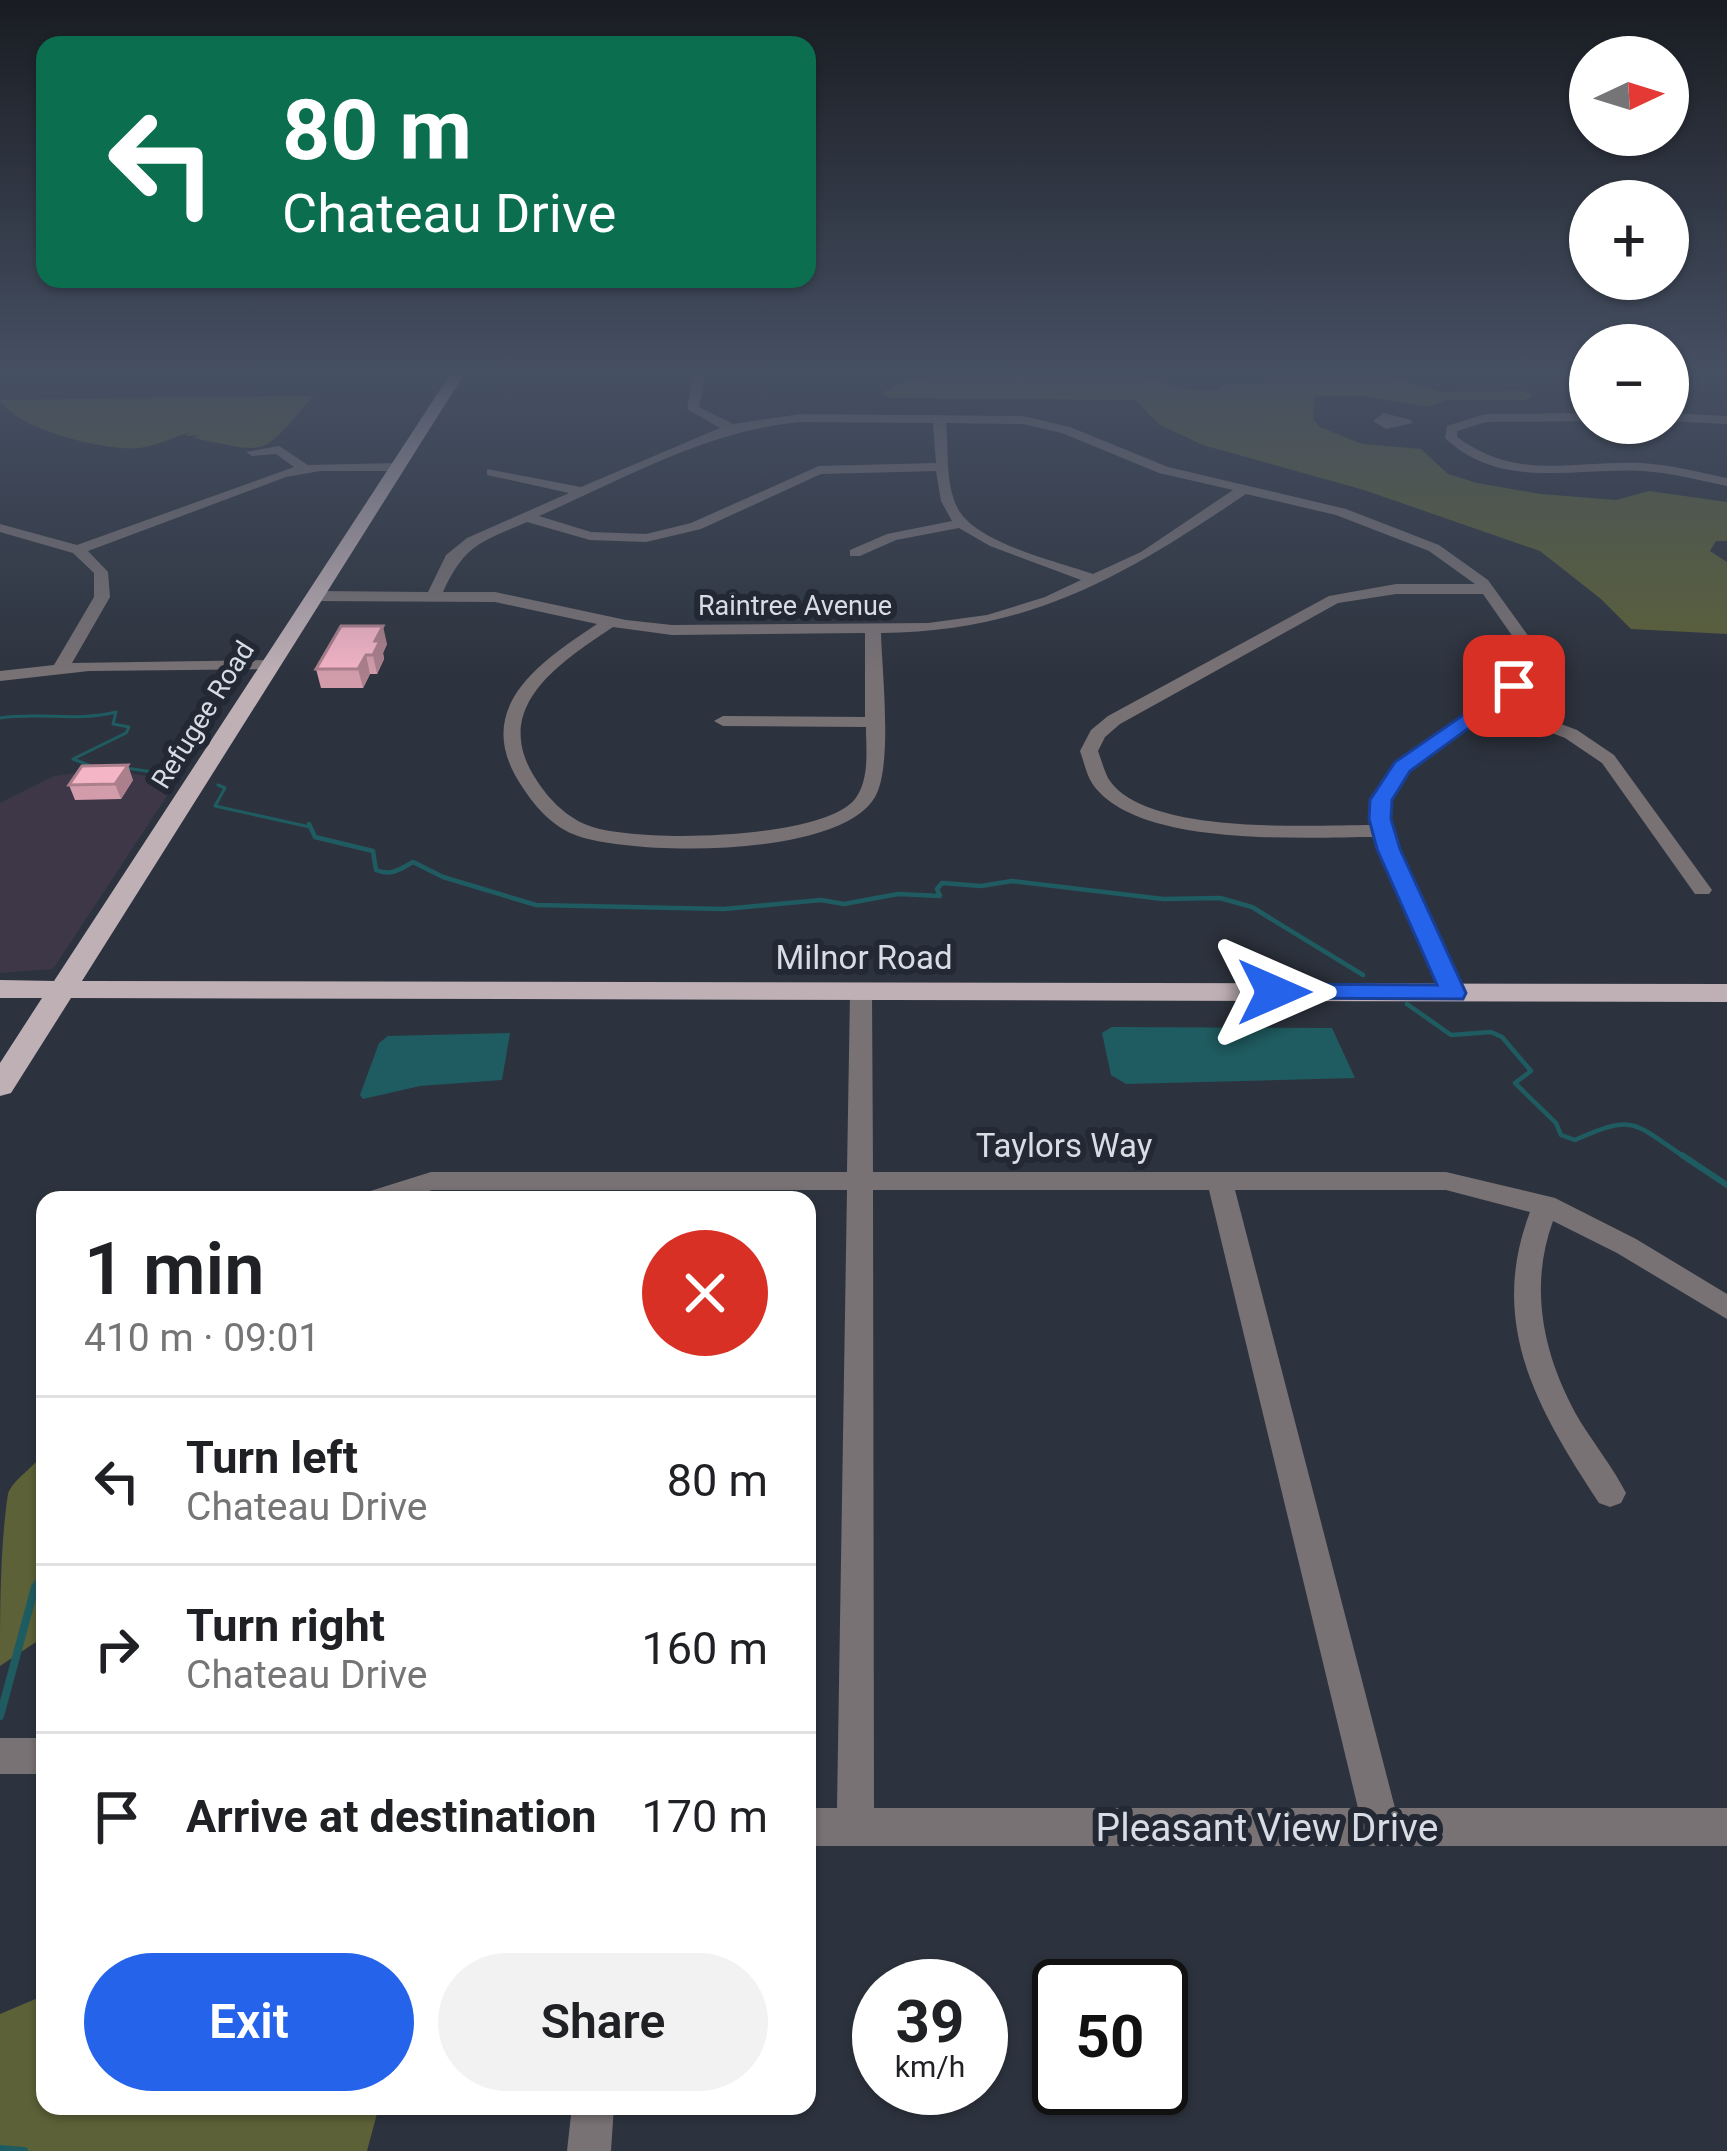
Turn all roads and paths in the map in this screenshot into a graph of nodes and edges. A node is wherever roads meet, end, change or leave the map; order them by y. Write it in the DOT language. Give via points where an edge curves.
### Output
graph roads {
  1 [pos="275,476"];
  2 [pos="392,476"];
  3 [pos="513,476"];
  4 [pos="618,476"];
  5 [pos="805,476"];
  6 [pos="946,476"];
  7 [pos="1192,476"];
  8 [pos="1694,476"];
  9 [pos="1727,482"];
  10 [pos="1244,489"];
  11 [pos="584,491"];
  12 [pos="526,517"];
  13 [pos="961,524"];
  14 [pos="0,528"];
  15 [pos="77,550"];
  16 [pos="856,554"];
  17 [pos="1095,580"];
  18 [pos="1488,590"];
  19 [pos="434,595"];
  20 [pos="315,596"];
  21 [pos="610,622"];
  22 [pos="873,631"];
  23 [pos="269,665"];
  24 [pos="61,668"];
  25 [pos="0,676"];
  26 [pos="1492,704"];
  27 [pos="723,722"];
  28 [pos="873,722"];
  29 [pos="1382,831"];
  30 [pos="1702,890"];
  31 [pos="0,988"];
  32 [pos="64,988"];
  33 [pos="1454,993"];
  34 [pos="1727,993"];
  35 [pos="861,994"];
  36 [pos="0,1086"];
  37 [pos="857,1178"];
  38 [pos="1219,1179"];
  39 [pos="587,1190"];
  40 [pos="401,1191"];
  41 [pos="1546,1205"];
  42 [pos="1727,1308"];
  43 [pos="1610,1493"];
  44 [pos="816,1827"];
  45 [pos="855,1827"];
  46 [pos="1381,1827"];
  47 [pos="1727,1827"];
  48 [pos="592,2115"];
  49 [pos="589,2151"];
  1 -- 15 [label="street"];
  2 -- 20 [label="main road, Refugee Road"];
  3 -- 11 [label="street"];
  4 -- 11 [label="street"];
  5 -- 12 [label="street" via="697,526 646,538 590,536"];
  6 -- 13 [label="street"];
  7 -- 10 [label="street"];
  8 -- 9 [label="street"];
  10 -- 17 [label="street, Raintree Avenue"];
  10 -- 18 [label="street" via="1390,528 1453,558"];
  11 -- 12 [label="street"];
  12 -- 19 [label="street" via="456,552"];
  13 -- 16 [label="street" via="892,537"];
  13 -- 17 [label="street"];
  14 -- 15 [label="street"];
  15 -- 24 [label="street" via="96,564 105,589"];
  17 -- 22 [label="street, Raintree Avenue" via="1002,616"];
  18 -- 26 [label="street" via="1522,637 1527,658 1520,680"];
  18 -- 29 [label="street" via="1382,590 1322,604 1114,720 1089,751 1097,779 1115,797 1180,824"];
  19 -- 20 [label="street, Raintree Avenue"];
  19 -- 21 [label="street, Raintree Avenue" via="522,601"];
  20 -- 23 [label="main road, Refugee Road"];
  21 -- 22 [label="street, Raintree Avenue"];
  21 -- 28 [label="street" via="536,678 510,727 524,779 576,828 664,841 783,834 836,821 872,786"];
  22 -- 28 [label="street"];
  23 -- 24 [label="street"];
  23 -- 32 [label="main road, Refugee Road"];
  24 -- 25 [label="street"];
  26 -- 29 [label="street" via="1390,780 1379,809"];
  26 -- 30 [label="street" via="1571,734 1608,759"];
  27 -- 28 [label="street"];
  29 -- 33 [label="street"];
  31 -- 32 [label="main road, Milnor Road"];
  32 -- 35 [label="main road, Milnor Road"];
  32 -- 36 [label="main road, Refugee Road"];
  33 -- 34 [label="main road, Milnor Road"];
  33 -- 35 [label="main road, Milnor Road"];
  35 -- 37 [label="street"];
  37 -- 38 [label="street, Taylors Way"];
  37 -- 39 [label="street, Taylors Way"];
  37 -- 45 [label="street"];
  38 -- 41 [label="street, Taylors Way" via="1445,1181"];
  38 -- 46 [label="street"];
  39 -- 40 [label="street, Taylors Way" via="431,1181"];
  41 -- 42 [label="street, Taylors Way" via="1613,1234"];
  41 -- 43 [label="street" via="1524,1265 1534,1346 1574,1441"];
  44 -- 45 [label="street, Pleasant View Drive"];
  45 -- 46 [label="street, Pleasant View Drive"];
  46 -- 47 [label="street, Pleasant View Drive"];
  48 -- 49 [label="street"];
}
